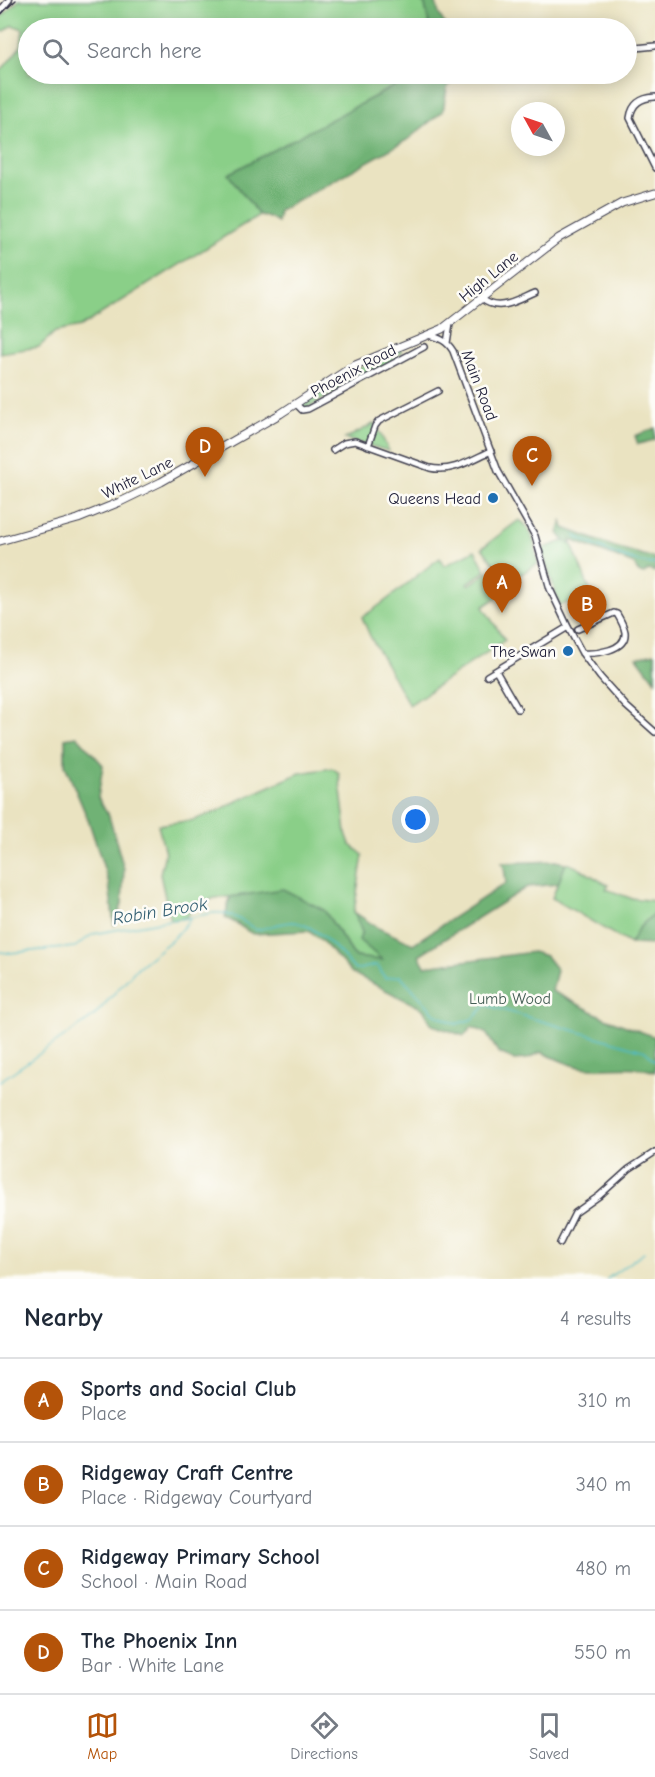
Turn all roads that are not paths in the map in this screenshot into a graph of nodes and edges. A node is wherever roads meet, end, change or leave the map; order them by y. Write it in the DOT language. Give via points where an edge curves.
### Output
graph roads {
  1 [pos="9,0"];
  2 [pos="0,11"];
  3 [pos="655,46"];
  4 [pos="637,48"];
  5 [pos="655,98"];
  6 [pos="653,157"];
  7 [pos="655,168"];
  8 [pos="655,193"];
  9 [pos="535,293"];
  10 [pos="482,299"];
  11 [pos="450,324"];
  12 [pos="428,335"];
  13 [pos="447,343"];
  14 [pos="424,347"];
  15 [pos="336,376"];
  16 [pos="438,391"];
  17 [pos="296,404"];
  18 [pos="368,446"];
  19 [pos="333,450"];
  20 [pos="491,451"];
  21 [pos="0,541"];
  22 [pos="568,627"];
  23 [pos="578,628"];
  24 [pos="582,653"];
  25 [pos="496,670"];
  26 [pos="487,676"];
  27 [pos="518,709"];
  28 [pos="655,719"];
  29 [pos="648,725"];
  30 [pos="655,732"];
  31 [pos="655,1152"];
  32 [pos="560,1243"];
  1 -- 2 [label="street"];
  3 -- 4 [label="street"];
  5 -- 6 [label="street" via="641,100 630,114"];
  6 -- 7 [label="street"];
  8 -- 10 [label="main road, High Lane" via="622,203 559,238"];
  9 -- 10 [label="street" via="505,305"];
  10 -- 11 [label="main road, High Lane"];
  11 -- 12 [label="main road, High Lane"];
  11 -- 13 [label="street"];
  12 -- 13 [label="street, Main Road"];
  12 -- 15 [label="main road, High Lane"];
  13 -- 20 [label="street, Main Road"];
  14 -- 17 [label="street, Phoenix Road" via="308,409 302,410"];
  15 -- 17 [label="main road, White Lane"];
  16 -- 18 [label="street" via="379,421"];
  17 -- 21 [label="main road, White Lane" via="140,493 78,519"];
  18 -- 19 [label="street" via="350,441"];
  18 -- 20 [label="street" via="442,470"];
  20 -- 22 [label="street, Main Road" via="535,536 550,589"];
  22 -- 24 [label="street, Main Road"];
  22 -- 25 [label="street"];
  23 -- 24 [label="street" via="619,611 625,632 618,645 600,654"];
  24 -- 29 [label="street, Main Road" via="612,692"];
  25 -- 26 [label="street"];
  25 -- 27 [label="street"];
  28 -- 29 [label="street"];
  29 -- 30 [label="street, Main Road"];
  31 -- 32 [label="street" via="575,1213"];
}
